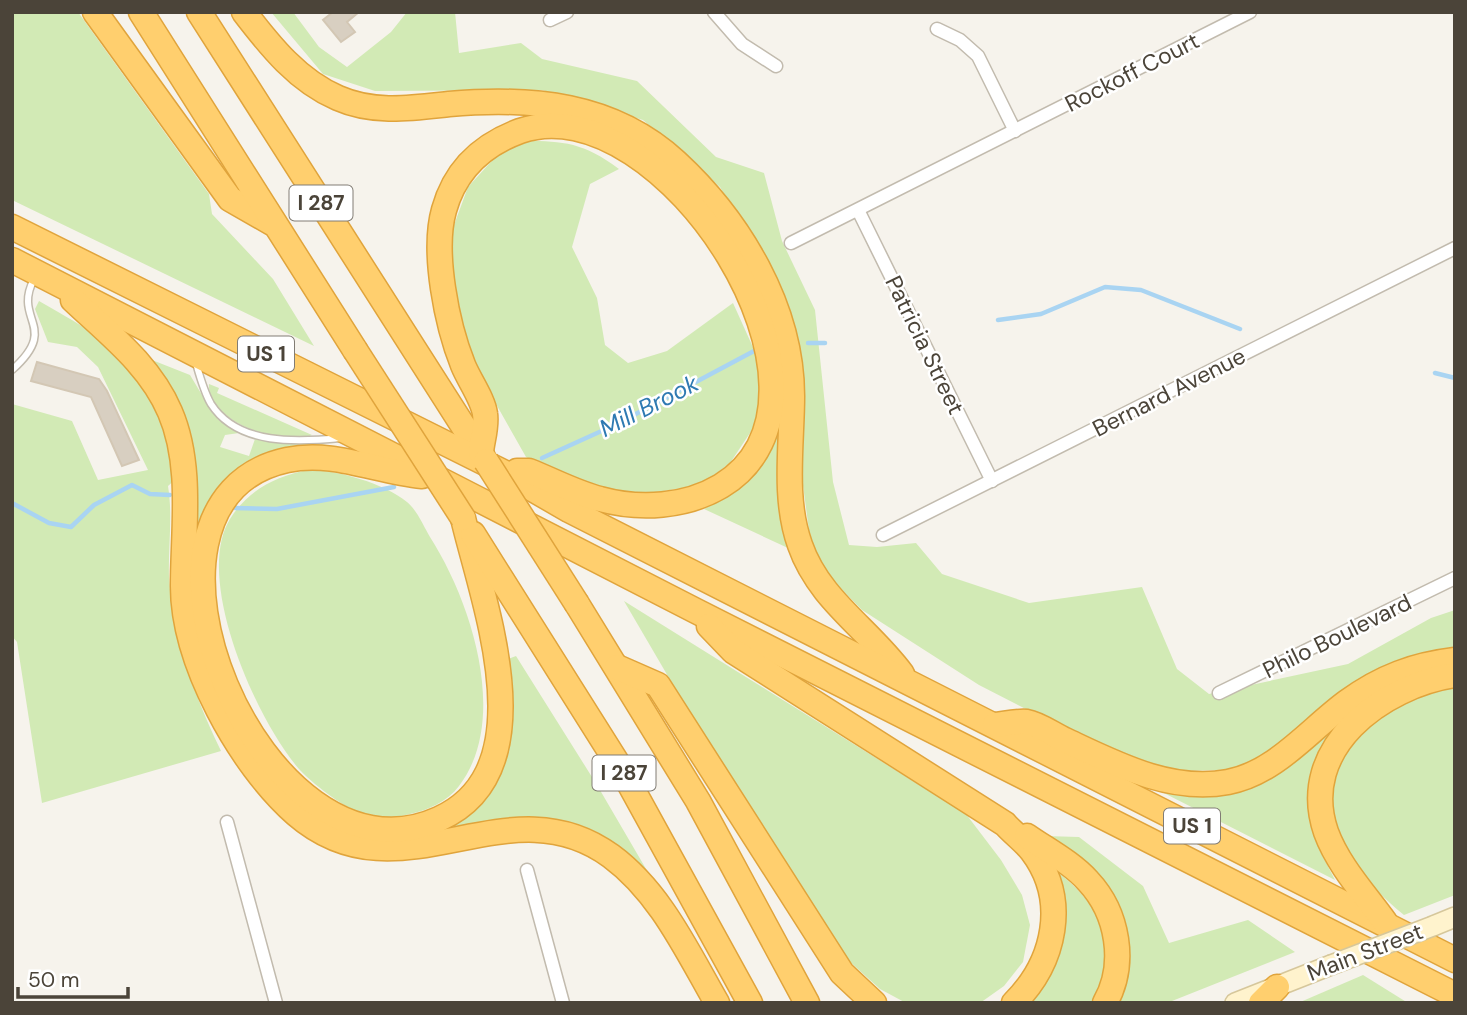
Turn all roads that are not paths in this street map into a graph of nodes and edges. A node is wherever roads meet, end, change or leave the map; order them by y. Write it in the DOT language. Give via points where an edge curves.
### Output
graph roads {
  1 [pos="95,12"];
  2 [pos="141,12"];
  3 [pos="199,12"];
  4 [pos="244,12"];
  5 [pos="567,12"];
  6 [pos="714,12"];
  7 [pos="1250,12"];
  8 [pos="550,20"];
  9 [pos="937,29"];
  10 [pos="775,66"];
  11 [pos="1015,131"];
  12 [pos="858,209"];
  13 [pos="276,225"];
  14 [pos="18,227"];
  15 [pos="791,243"];
  16 [pos="1455,248"];
  17 [pos="12,260"];
  18 [pos="44,277"];
  19 [pos="193,352"];
  20 [pos="12,370"];
  21 [pos="355,436"];
  22 [pos="490,462"];
  23 [pos="437,477"];
  24 [pos="992,481"];
  25 [pos="883,535"];
  26 [pos="476,547"];
  27 [pos="1455,578"];
  28 [pos="696,611"];
  29 [pos="1455,660"];
  30 [pos="617,667"];
  31 [pos="1455,675"];
  32 [pos="906,681"];
  33 [pos="1219,693"];
  34 [pos="995,726"];
  35 [pos="227,822"];
  36 [pos="1005,824"];
  37 [pos="527,870"];
  38 [pos="1455,917"];
  39 [pos="1389,928"];
  40 [pos="1455,960"];
  41 [pos="1407,971"];
  42 [pos="1269,995"];
  43 [pos="1455,995"];
  44 [pos="276,1003"];
  45 [pos="564,1003"];
  46 [pos="717,1003"];
  47 [pos="750,1003"];
  48 [pos="807,1003"];
  49 [pos="874,1003"];
  50 [pos="1014,1003"];
  51 [pos="1105,1003"];
  52 [pos="1235,1003"];
  53 [pos="1430,1003"];
  1 -- 13 [label="highway" via="230,199"];
  2 -- 13 [label="highway, I 287"];
  3 -- 22 [label="highway, I 287"];
  4 -- 32 [label="highway" via="292,68 338,98 382,109 486,101 569,106 627,127 675,161 741,240 780,319 791,368 793,519 803,555 824,590 884,649"];
  5 -- 8 [label="street"];
  6 -- 10 [label="street" via="742,44"];
  7 -- 11 [label="street, Rockoff Court"];
  9 -- 11 [label="street" via="978,56"];
  11 -- 12 [label="street, Rockoff Court"];
  12 -- 15 [label="street, Rockoff Court"];
  12 -- 24 [label="street, Patricia Street"];
  13 -- 26 [label="highway, I 287, bridge" via="463,518"];
  14 -- 22 [label="highway, US 1"];
  16 -- 24 [label="street, Bernard Avenue"];
  17 -- 18 [label="highway, US 1"];
  18 -- 19 [label="highway, US 1"];
  18 -- 20 [label="lane" via="26,294 36,342"];
  18 -- 46 [label="highway" via="137,361 170,412 182,456 183,590 191,635 227,724 280,798 328,835 374,850 533,829 557,832 594,846 640,883 662,910"];
  19 -- 21 [label="highway, US 1"];
  19 -- 21 [label="lane" via="210,402 234,426 268,439 313,441"];
  21 -- 23 [label="highway, US 1"];
  22 -- 22 [label="highway" via="529,471 600,499 676,503 707,494 740,472 753,457 769,422 772,375 761,323 737,273 699,215 656,170 608,140 564,127 526,129 479,152 467,164 443,212 440,235 448,315 461,361 485,414"];
  22 -- 30 [label="highway, I 287, bridge"];
  22 -- 32 [label="highway, US 1" via="569,510"];
  23 -- 26 [label="highway" via="389,473 318,457 285,461 239,484 222,503 207,534 201,578 204,605 229,690 289,782 345,821 380,831 426,825 461,805 489,768 501,726 500,682"];
  23 -- 28 [label="highway, US 1"];
  24 -- 25 [label="street, Bernard Avenue"];
  26 -- 47 [label="highway, I 287" via="623,772"];
  27 -- 33 [label="street, Philo Boulevard"];
  28 -- 36 [label="highway" via="733,651"];
  28 -- 41 [label="highway, US 1"];
  29 -- 34 [label="highway" via="1419,664 1382,680 1271,763 1227,783 1193,784 1150,776 1027,722"];
  30 -- 48 [label="highway, I 287" via="698,801"];
  30 -- 49 [label="highway" via="658,685 842,973"];
  31 -- 39 [label="highway" via="1405,690 1367,711 1339,740 1326,770 1321,803 1329,839"];
  32 -- 34 [label="highway, US 1"];
  34 -- 39 [label="highway, US 1"];
  35 -- 44 [label="street"];
  36 -- 50 [label="highway" via="1032,851 1053,902 1048,954 1033,982"];
  36 -- 51 [label="highway" via="1073,868 1106,906 1117,955"];
  37 -- 45 [label="street"];
  38 -- 42 [label="main road, Main Street, bridge" via="1331,965"];
  39 -- 40 [label="highway, US 1"];
  41 -- 43 [label="highway, US 1"];
  41 -- 53 [label="highway"];
  42 -- 52 [label="main road, Main Street"];
}
